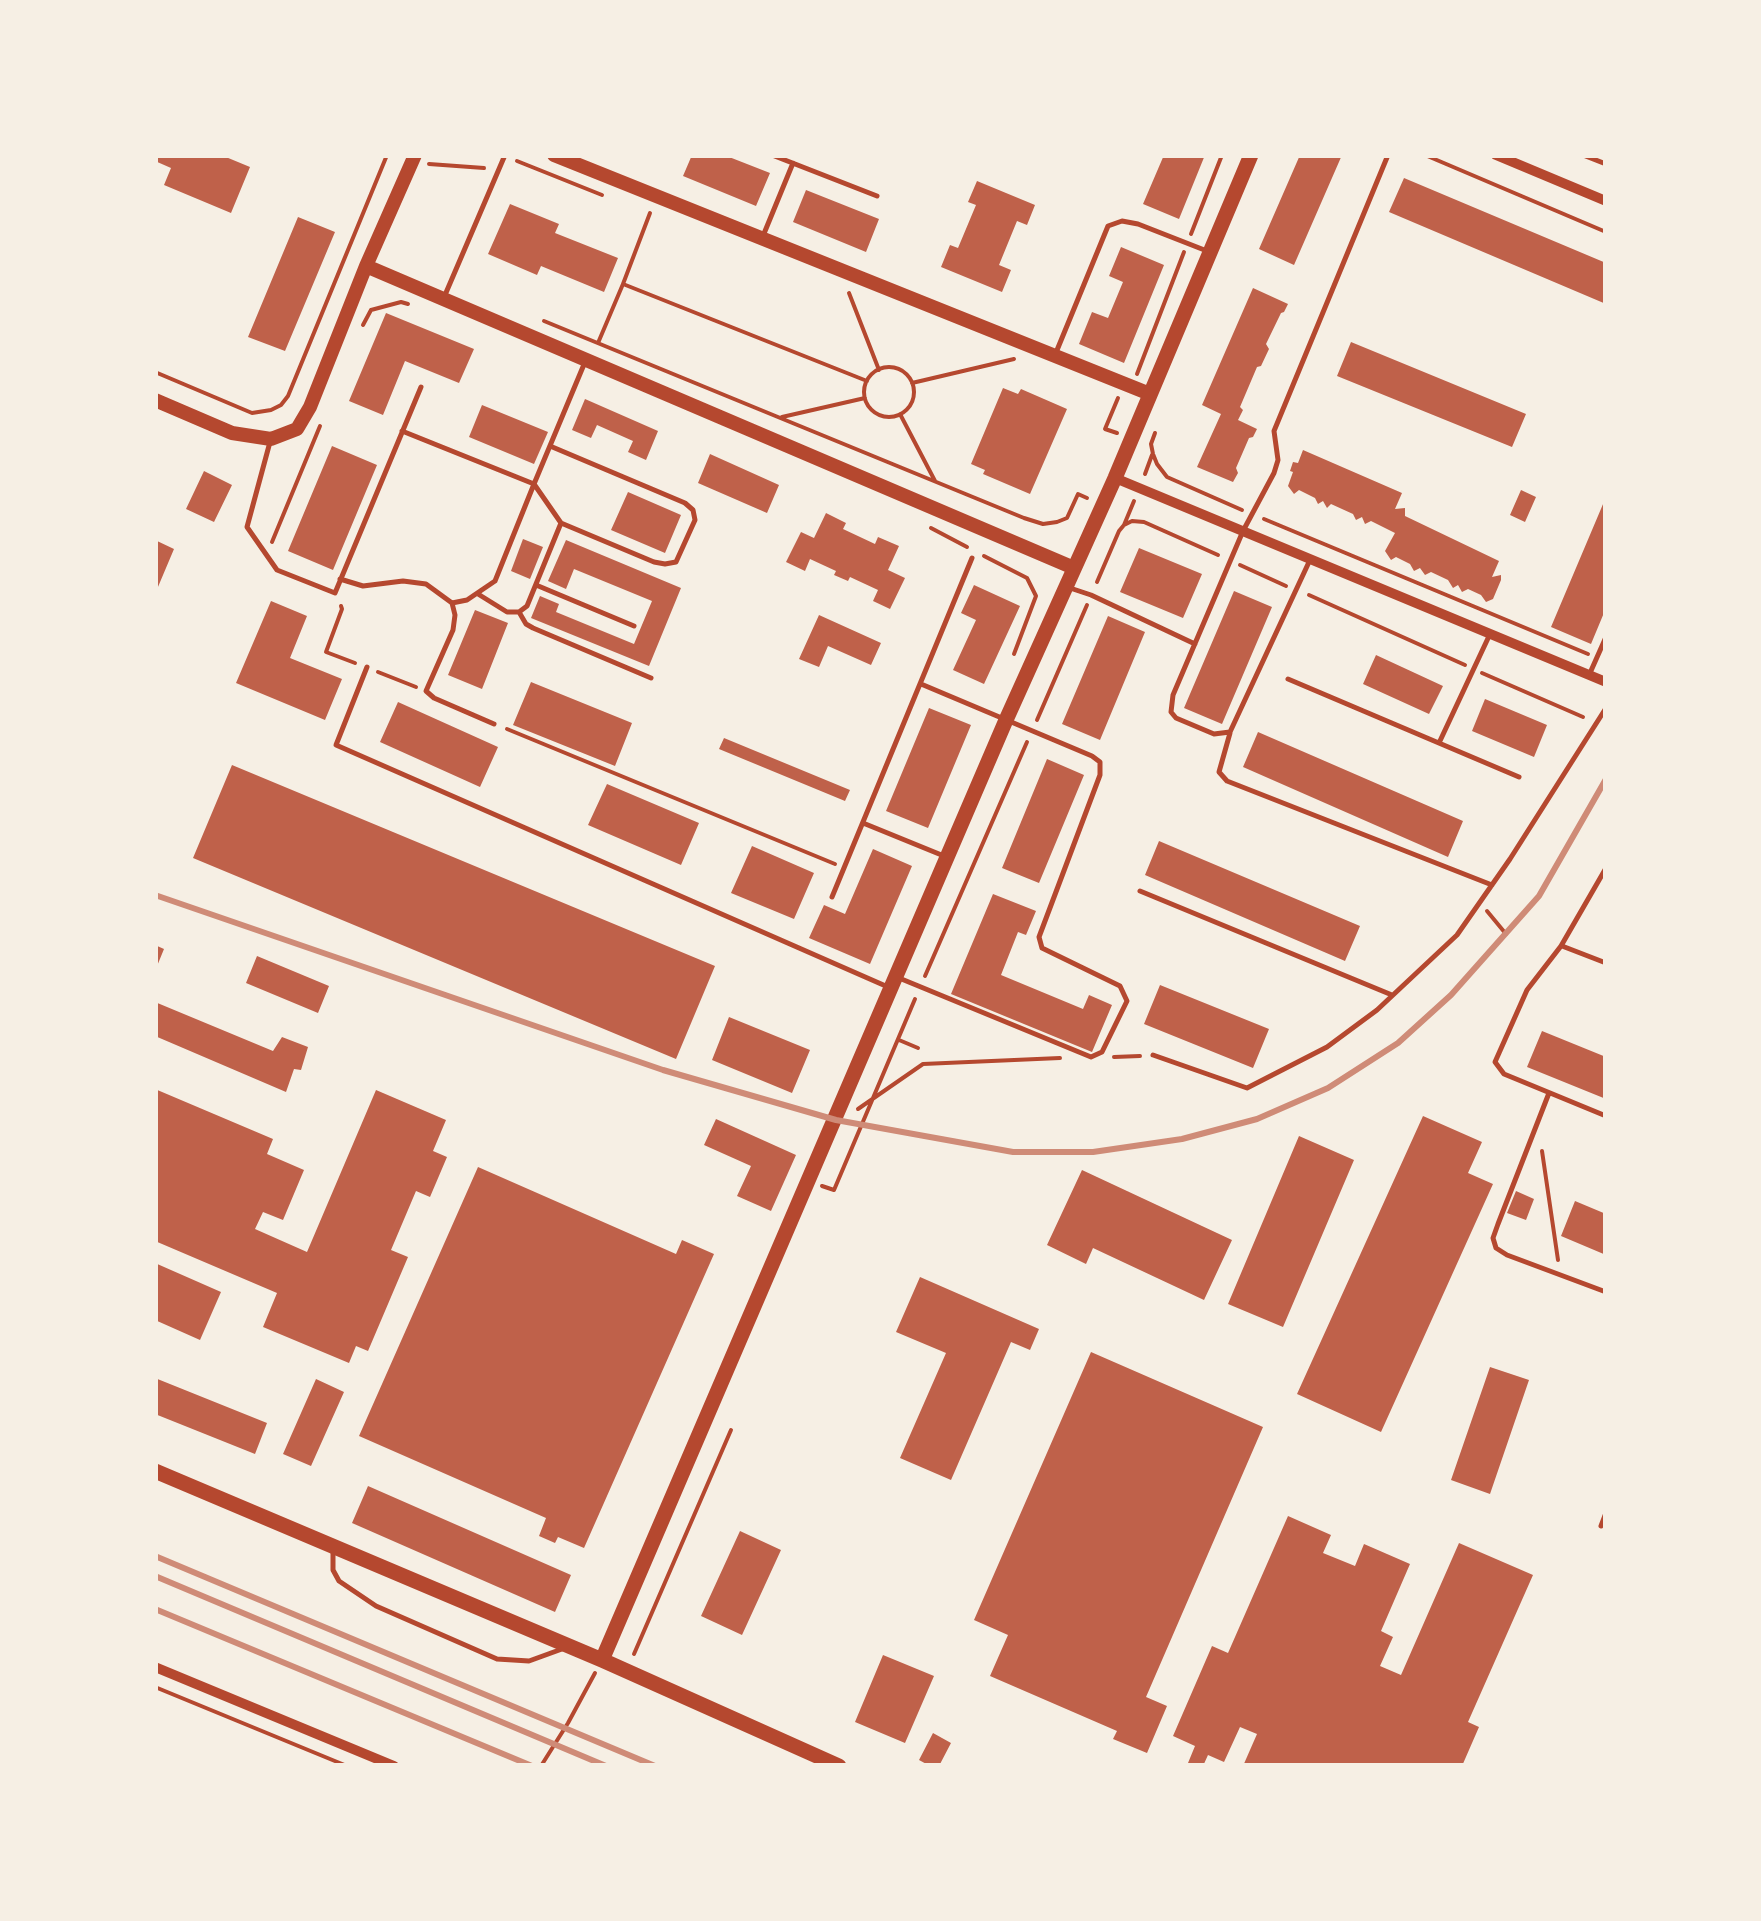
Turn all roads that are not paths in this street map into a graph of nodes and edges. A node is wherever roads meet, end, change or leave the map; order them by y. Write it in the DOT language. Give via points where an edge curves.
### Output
graph roads {
  1 [pos="504,155"];
  2 [pos="554,155"];
  3 [pos="772,155"];
  4 [pos="1250,155"];
  5 [pos="1388,155"];
  6 [pos="1496,155"];
  7 [pos="1582,155"];
  8 [pos="413,159"];
  9 [pos="793,164"];
  10 [pos="1606,164"];
  11 [pos="877,196"];
  12 [pos="1606,201"];
  13 [pos="762,238"];
  14 [pos="1210,252"];
  15 [pos="366,266"];
  16 [pos="443,299"];
  17 [pos="1055,356"];
  18 [pos="586,360"];
  19 [pos="420,387"];
  20 [pos="1150,394"];
  21 [pos="155,400"];
  22 [pos="402,431"];
  23 [pos="271,439"];
  24 [pos="550,446"];
  25 [pos="1115,478"];
  26 [pos="534,484"];
  27 [pos="561,523"];
  28 [pos="1243,531"];
  29 [pos="972,558"];
  30 [pos="1310,559"];
  31 [pos="1074,568"];
  32 [pos="340,579"];
  33 [pos="536,585"];
  34 [pos="1066,587"];
  35 [pos="478,594"];
  36 [pos="452,603"];
  37 [pos="519,612"];
  38 [pos="634,626"];
  39 [pos="1490,634"];
  40 [pos="1606,637"];
  41 [pos="1195,644"];
  42 [pos="367,668"];
  43 [pos="1589,675"];
  44 [pos="651,678"];
  45 [pos="1288,679"];
  46 [pos="1606,682"];
  47 [pos="921,684"];
  48 [pos="1606,708"];
  49 [pos="1006,720"];
  50 [pos="494,724"];
  51 [pos="1230,732"];
  52 [pos="1440,743"];
  53 [pos="1519,777"];
  54 [pos="863,823"];
  55 [pos="947,858"];
  56 [pos="1606,868"];
  57 [pos="1492,886"];
  58 [pos="1140,891"];
  59 [pos="832,897"];
  60 [pos="1561,946"];
  61 [pos="1606,963"];
  62 [pos="893,983"];
  63 [pos="1392,995"];
  64 [pos="1152,1056"];
  65 [pos="1549,1093"];
  66 [pos="1606,1116"];
  67 [pos="1606,1292"];
  68 [pos="155,1471"];
  69 [pos="1606,1513"];
  70 [pos="1601,1526"];
  71 [pos="334,1546"];
  72 [pos="570,1646"];
  73 [pos="602,1660"];
  74 [pos="155,1667"];
  75 [pos="394,1766"];
  76 [pos="838,1766"];
  1 -- 16 [label="lane"];
  2 -- 13 [label="street"];
  3 -- 9 [label="lane"];
  4 -- 14 [label="main road"];
  5 -- 28 [label="lane" via="1274,431 1274,473"];
  6 -- 12 [label="street"];
  7 -- 10 [label="lane"];
  8 -- 15 [label="street"];
  9 -- 11 [label="lane"];
  9 -- 13 [label="lane"];
  13 -- 17 [label="street"];
  14 -- 17 [label="lane" via="1138,224 1108,226"];
  14 -- 20 [label="main road"];
  15 -- 16 [label="street"];
  15 -- 23 [label="street" via="310,407 297,429"];
  16 -- 18 [label="street"];
  17 -- 20 [label="street"];
  18 -- 24 [label="lane"];
  18 -- 31 [label="street"];
  19 -- 22 [label="lane"];
  20 -- 25 [label="main road"];
  21 -- 23 [label="street" via="232,433"];
  22 -- 26 [label="lane"];
  22 -- 32 [label="lane"];
  23 -- 32 [label="lane" via="248,527 277,570 334,592"];
  24 -- 26 [label="lane"];
  24 -- 27 [label="lane" via="685,503 694,520 676,562 664,564"];
  25 -- 28 [label="street"];
  25 -- 31 [label="main road"];
  26 -- 27 [label="lane"];
  26 -- 35 [label="lane" via="496,582"];
  27 -- 33 [label="lane"];
  28 -- 30 [label="street"];
  28 -- 41 [label="lane"];
  29 -- 47 [label="lane"];
  30 -- 39 [label="street"];
  30 -- 51 [label="lane"];
  31 -- 34 [label="main road"];
  32 -- 36 [label="lane" via="363,586 426,584"];
  33 -- 37 [label="lane"];
  33 -- 38 [label="lane"];
  34 -- 41 [label="lane"];
  34 -- 49 [label="main road"];
  35 -- 36 [label="lane"];
  35 -- 37 [label="lane"];
  36 -- 50 [label="lane" via="452,630 426,690"];
  37 -- 44 [label="lane" via="533,628"];
  39 -- 43 [label="street"];
  39 -- 52 [label="lane"];
  40 -- 43 [label="lane"];
  41 -- 51 [label="lane" via="1171,712 1214,734"];
  42 -- 62 [label="lane" via="336,745"];
  43 -- 46 [label="street"];
  45 -- 52 [label="lane"];
  47 -- 49 [label="lane"];
  47 -- 54 [label="lane"];
  48 -- 57 [label="lane"];
  49 -- 55 [label="main road"];
  49 -- 62 [label="lane" via="1100,762 1039,938 1042,948 1120,986 1127,1002 1102,1052 1091,1057 920,987"];
  51 -- 57 [label="lane" via="1219,772 1227,781"];
  52 -- 53 [label="lane"];
  54 -- 55 [label="lane"];
  54 -- 59 [label="lane"];
  55 -- 62 [label="main road"];
  56 -- 60 [label="lane"];
  57 -- 63 [label="lane" via="1457,934"];
  58 -- 63 [label="lane"];
  60 -- 61 [label="lane"];
  60 -- 65 [label="lane" via="1527,990 1495,1062 1504,1074"];
  62 -- 73 [label="main road"];
  63 -- 64 [label="lane" via="1327,1046 1247,1088"];
  65 -- 66 [label="lane"];
  65 -- 67 [label="lane" via="1494,1238 1496,1248"];
  68 -- 71 [label="main road"];
  69 -- 70 [label="lane"];
  71 -- 72 [label="main road"];
  71 -- 72 [label="lane" via="339,1582 376,1606 498,1659 529,1661"];
  72 -- 73 [label="main road"];
  73 -- 76 [label="main road"];
  74 -- 75 [label="street"];
}
